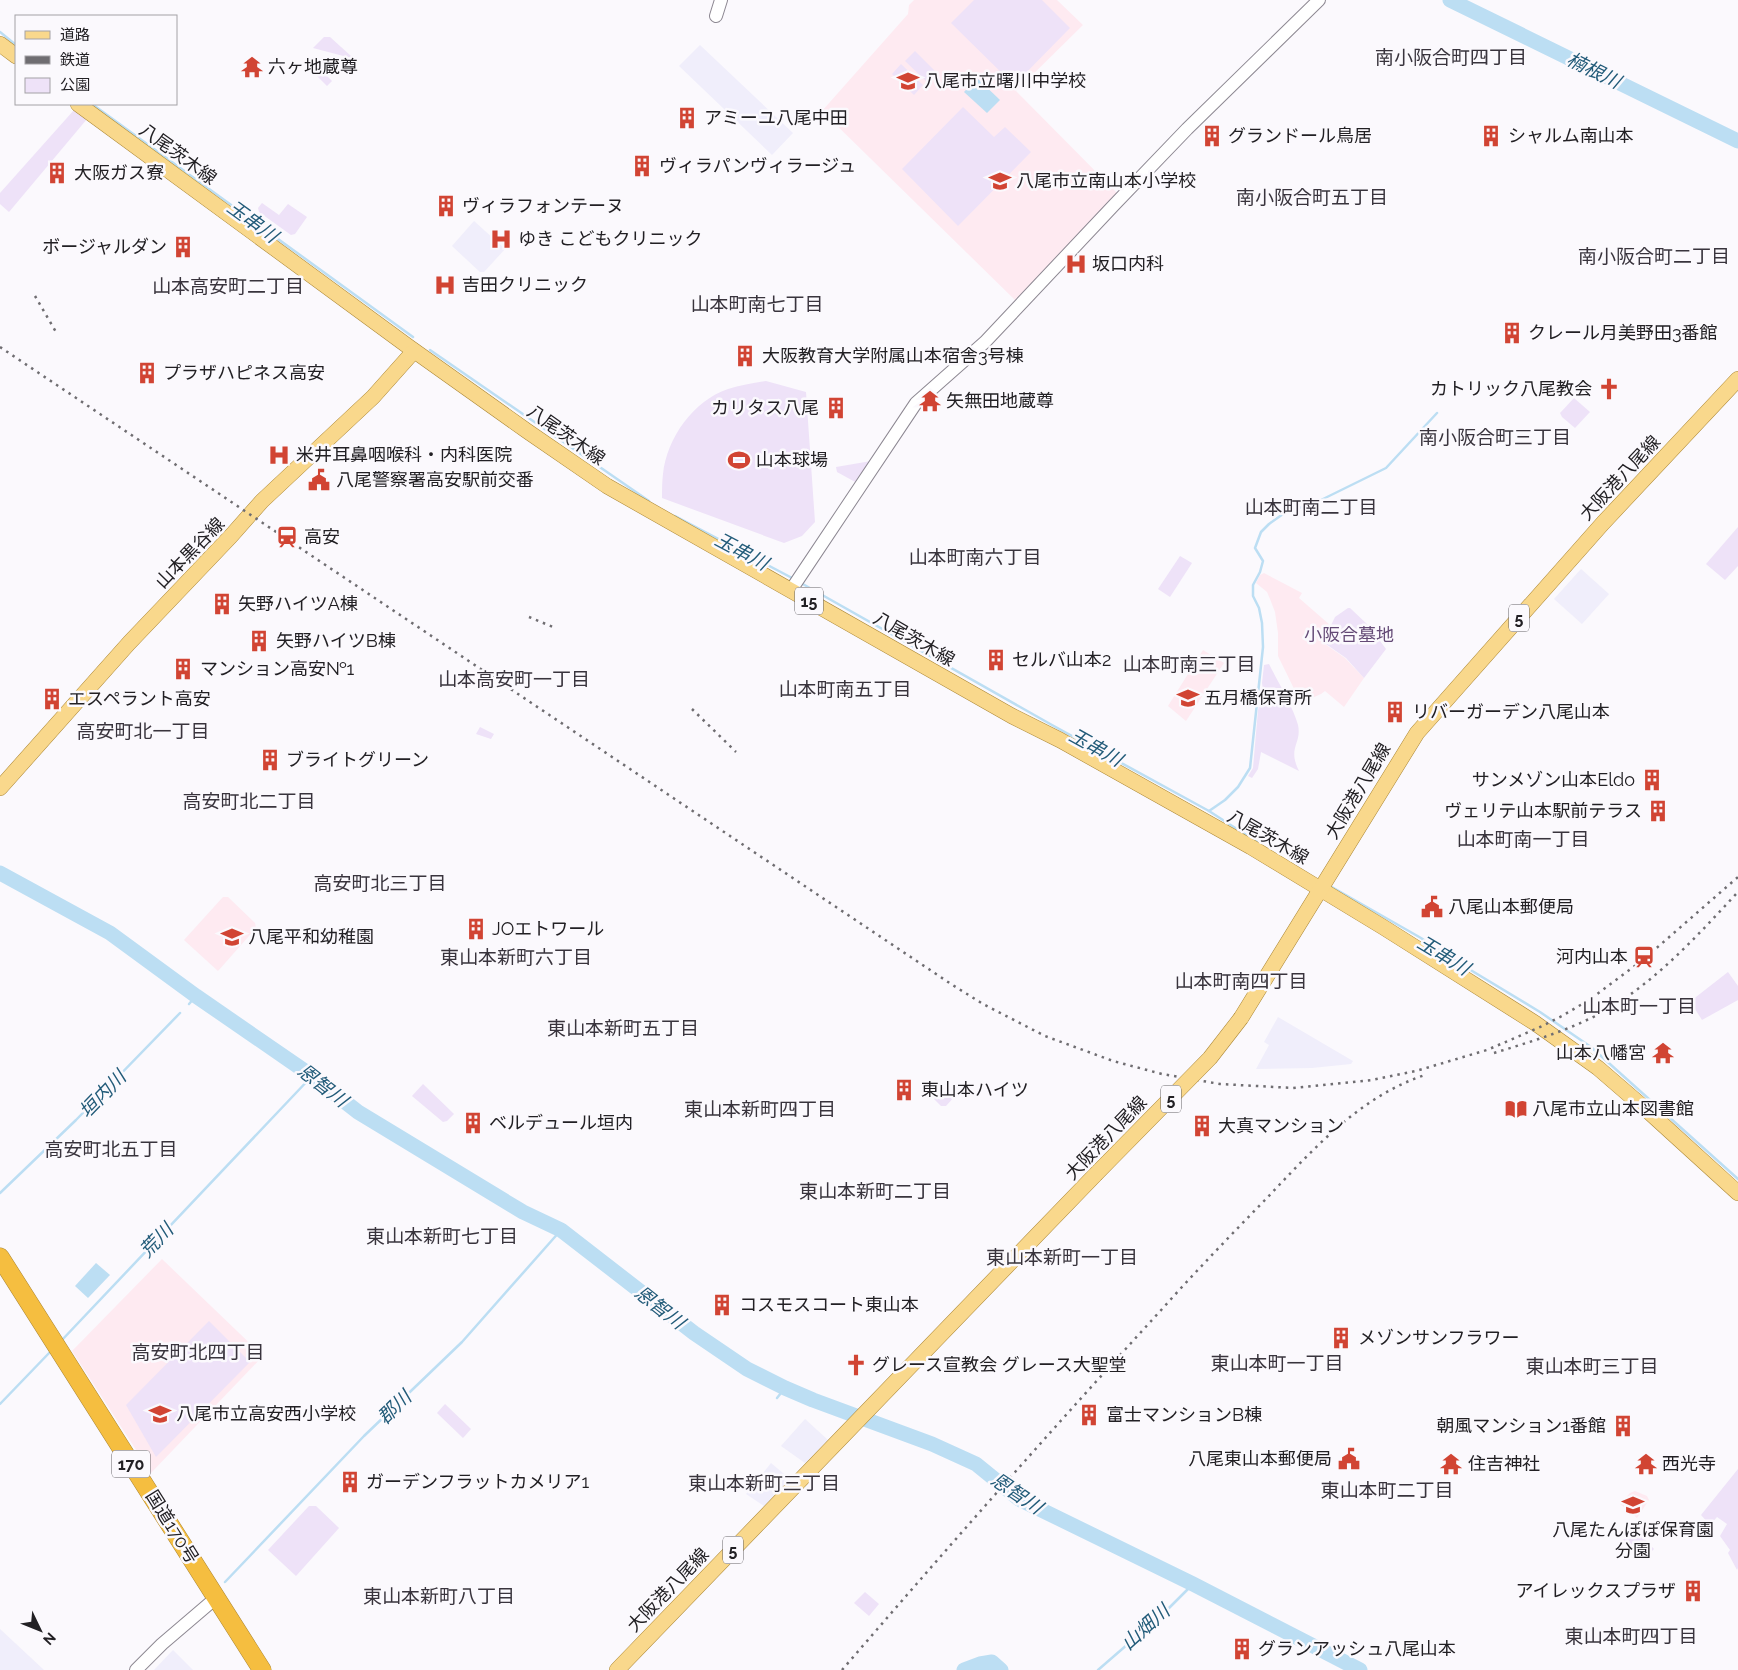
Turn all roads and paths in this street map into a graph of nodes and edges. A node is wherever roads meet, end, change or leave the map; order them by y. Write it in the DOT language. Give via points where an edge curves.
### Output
graph roads {
  1 [pos="721,0"];
  2 [pos="1319,0"];
  3 [pos="716,16"];
  4 [pos="0,44"];
  5 [pos="15,55"];
  6 [pos="79,105"];
  7 [pos="414,351"];
  8 [pos="1738,379"];
  9 [pos="794,585"];
  10 [pos="0,788"];
  11 [pos="1324,884"];
  12 [pos="1738,1193"];
  13 [pos="0,1257"];
  14 [pos="0,1276"];
  15 [pos="210,1603"];
  16 [pos="136,1670"];
  17 [pos="252,1670"];
  18 [pos="262,1670"];
  19 [pos="616,1670"];
  1 -- 3 [label="street"];
  2 -- 9 [label="street" via="1187,129 985,342 916,403"];
  4 -- 5 [label="main road"];
  6 -- 7 [label="main road, 八尾茨木線 / 15"];
  7 -- 9 [label="main road, 八尾茨木線 / 15" via="607,486 699,539"];
  7 -- 10 [label="main road, 山本黒谷線" via="373,397 262,501"];
  8 -- 11 [label="main road, 大阪港八尾線 / 5" via="1603,523 1417,733"];
  9 -- 11 [label="main road, 八尾茨木線 / 15" via="1012,716"];
  11 -- 12 [label="main road, 八尾茨木線 / 15" via="1383,927 1591,1063"];
  11 -- 19 [label="main road, 大阪港八尾線 / 5, bridge" via="1241,1018 1210,1058"];
  13 -- 18 [label="highway, 国道170号 / 170"];
  14 -- 15 [label="highway, 国道170号 / 170"];
  15 -- 16 [label="street"];
  15 -- 17 [label="highway, 国道170号 / 170"];
}
